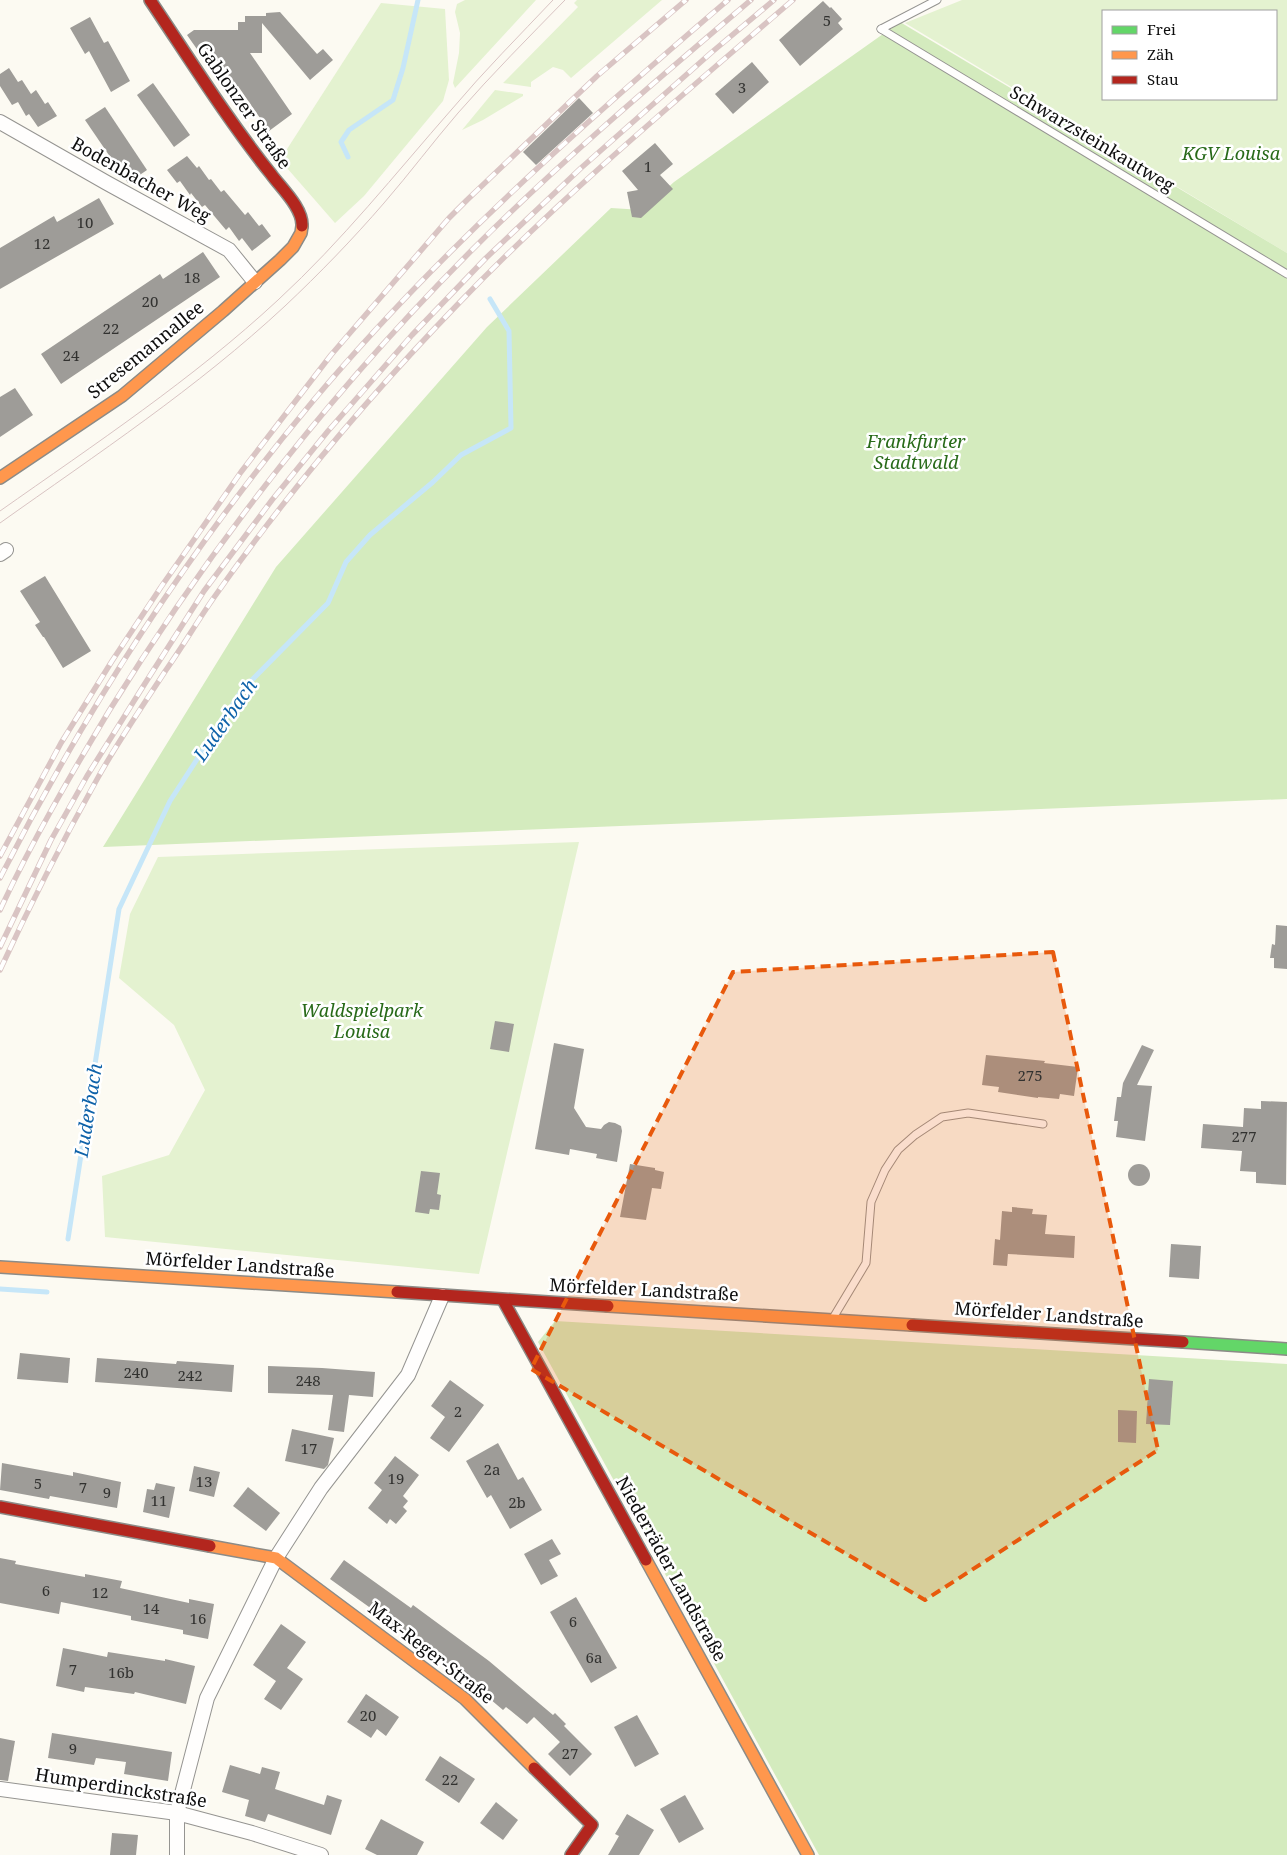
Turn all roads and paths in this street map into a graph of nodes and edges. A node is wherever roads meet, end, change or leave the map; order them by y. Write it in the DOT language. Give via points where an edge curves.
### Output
graph roads {
  1 [pos="150,0"];
  2 [pos="937,0"];
  3 [pos="0,122"];
  4 [pos="301,233"];
  5 [pos="1287,274"];
  6 [pos="255,282"];
  7 [pos="0,478"];
  8 [pos="1043,1124"];
  9 [pos="0,1267"];
  10 [pos="442,1296"];
  11 [pos="503,1300"];
  12 [pos="832,1319"];
  13 [pos="1287,1349"];
  14 [pos="0,1508"];
  15 [pos="276,1558"];
  16 [pos="0,1790"];
  17 [pos="177,1812"];
  18 [pos="178,1855"];
  19 [pos="321,1855"];
  20 [pos="571,1855"];
  21 [pos="808,1855"];
  1 -- 4 [label="street, Gablonzer Straße" via="296,207 302,221"];
  2 -- 5 [label="lane, Schwarzsteinkautweg" via="881,29"];
  3 -- 6 [label="street, Bodenbacher Weg" via="229,250"];
  4 -- 6 [label="street, Stresemannallee" via="293,247"];
  6 -- 7 [label="street, Stresemannallee" via="122,396"];
  8 -- 12 [label="lane" via="968,1113 942,1118 898,1150 884,1170 871,1202 866,1264"];
  9 -- 10 [label="street, Mörfelder Landstraße"];
  10 -- 11 [label="street, Mörfelder Landstraße"];
  10 -- 15 [label="street" via="408,1374 321,1488"];
  11 -- 12 [label="street, Mörfelder Landstraße"];
  11 -- 21 [label="street, Niederräder Landstraße"];
  12 -- 13 [label="street, Mörfelder Landstraße"];
  14 -- 15 [label="street, Max-Reger-Straße"];
  15 -- 17 [label="street" via="207,1698"];
  15 -- 20 [label="street, Max-Reger-Straße" via="465,1699 592,1825"];
  16 -- 17 [label="street, Humperdinckstraße"];
  17 -- 18 [label="street"];
  17 -- 19 [label="street, Humperdinckstraße"];
}
